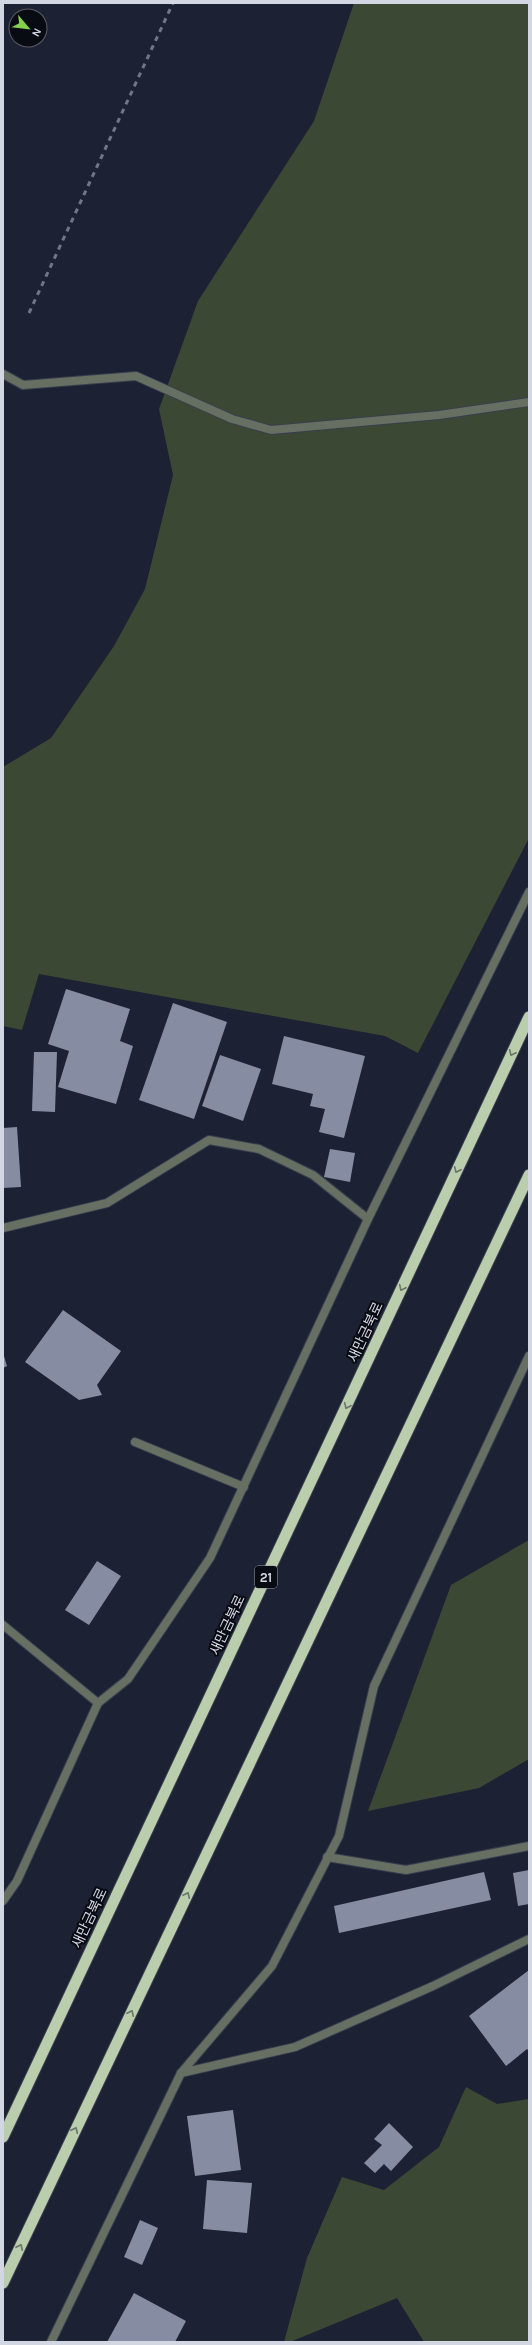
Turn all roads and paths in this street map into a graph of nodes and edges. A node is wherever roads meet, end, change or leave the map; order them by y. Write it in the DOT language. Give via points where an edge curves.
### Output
graph roads {
  1 [pos="3,374"];
  2 [pos="529,402"];
  3 [pos="529,892"];
  4 [pos="529,1017"];
  5 [pos="529,1175"];
  6 [pos="368,1219"];
  7 [pos="3,1228"];
  8 [pos="529,1356"];
  9 [pos="135,1442"];
  10 [pos="244,1487"];
  11 [pos="3,1625"];
  12 [pos="98,1703"];
  13 [pos="529,1846"];
  14 [pos="327,1857"];
  15 [pos="3,1901"];
  16 [pos="529,1939"];
  17 [pos="182,2073"];
  18 [pos="3,2137"];
  19 [pos="3,2283"];
  20 [pos="51,2342"];
  1 -- 2 [label="street" via="23,385 136,376 232,419 270,430 439,415"];
  3 -- 6 [label="street"];
  4 -- 18 [label="highway, 새만금북로 / 21, one-way"];
  19 -- 5 [label="highway, one-way"];
  6 -- 7 [label="street" via="313,1175 259,1149 209,1140 107,1203"];
  6 -- 10 [label="street"];
  8 -- 14 [label="street" via="374,1686 339,1836"];
  9 -- 10 [label="street"];
  10 -- 12 [label="street" via="210,1558 128,1679"];
  11 -- 12 [label="street"];
  12 -- 15 [label="street" via="17,1881"];
  13 -- 14 [label="street" via="406,1870"];
  14 -- 17 [label="street" via="272,1966"];
  16 -- 17 [label="street" via="433,1986 295,2047"];
  17 -- 20 [label="street"];
}
